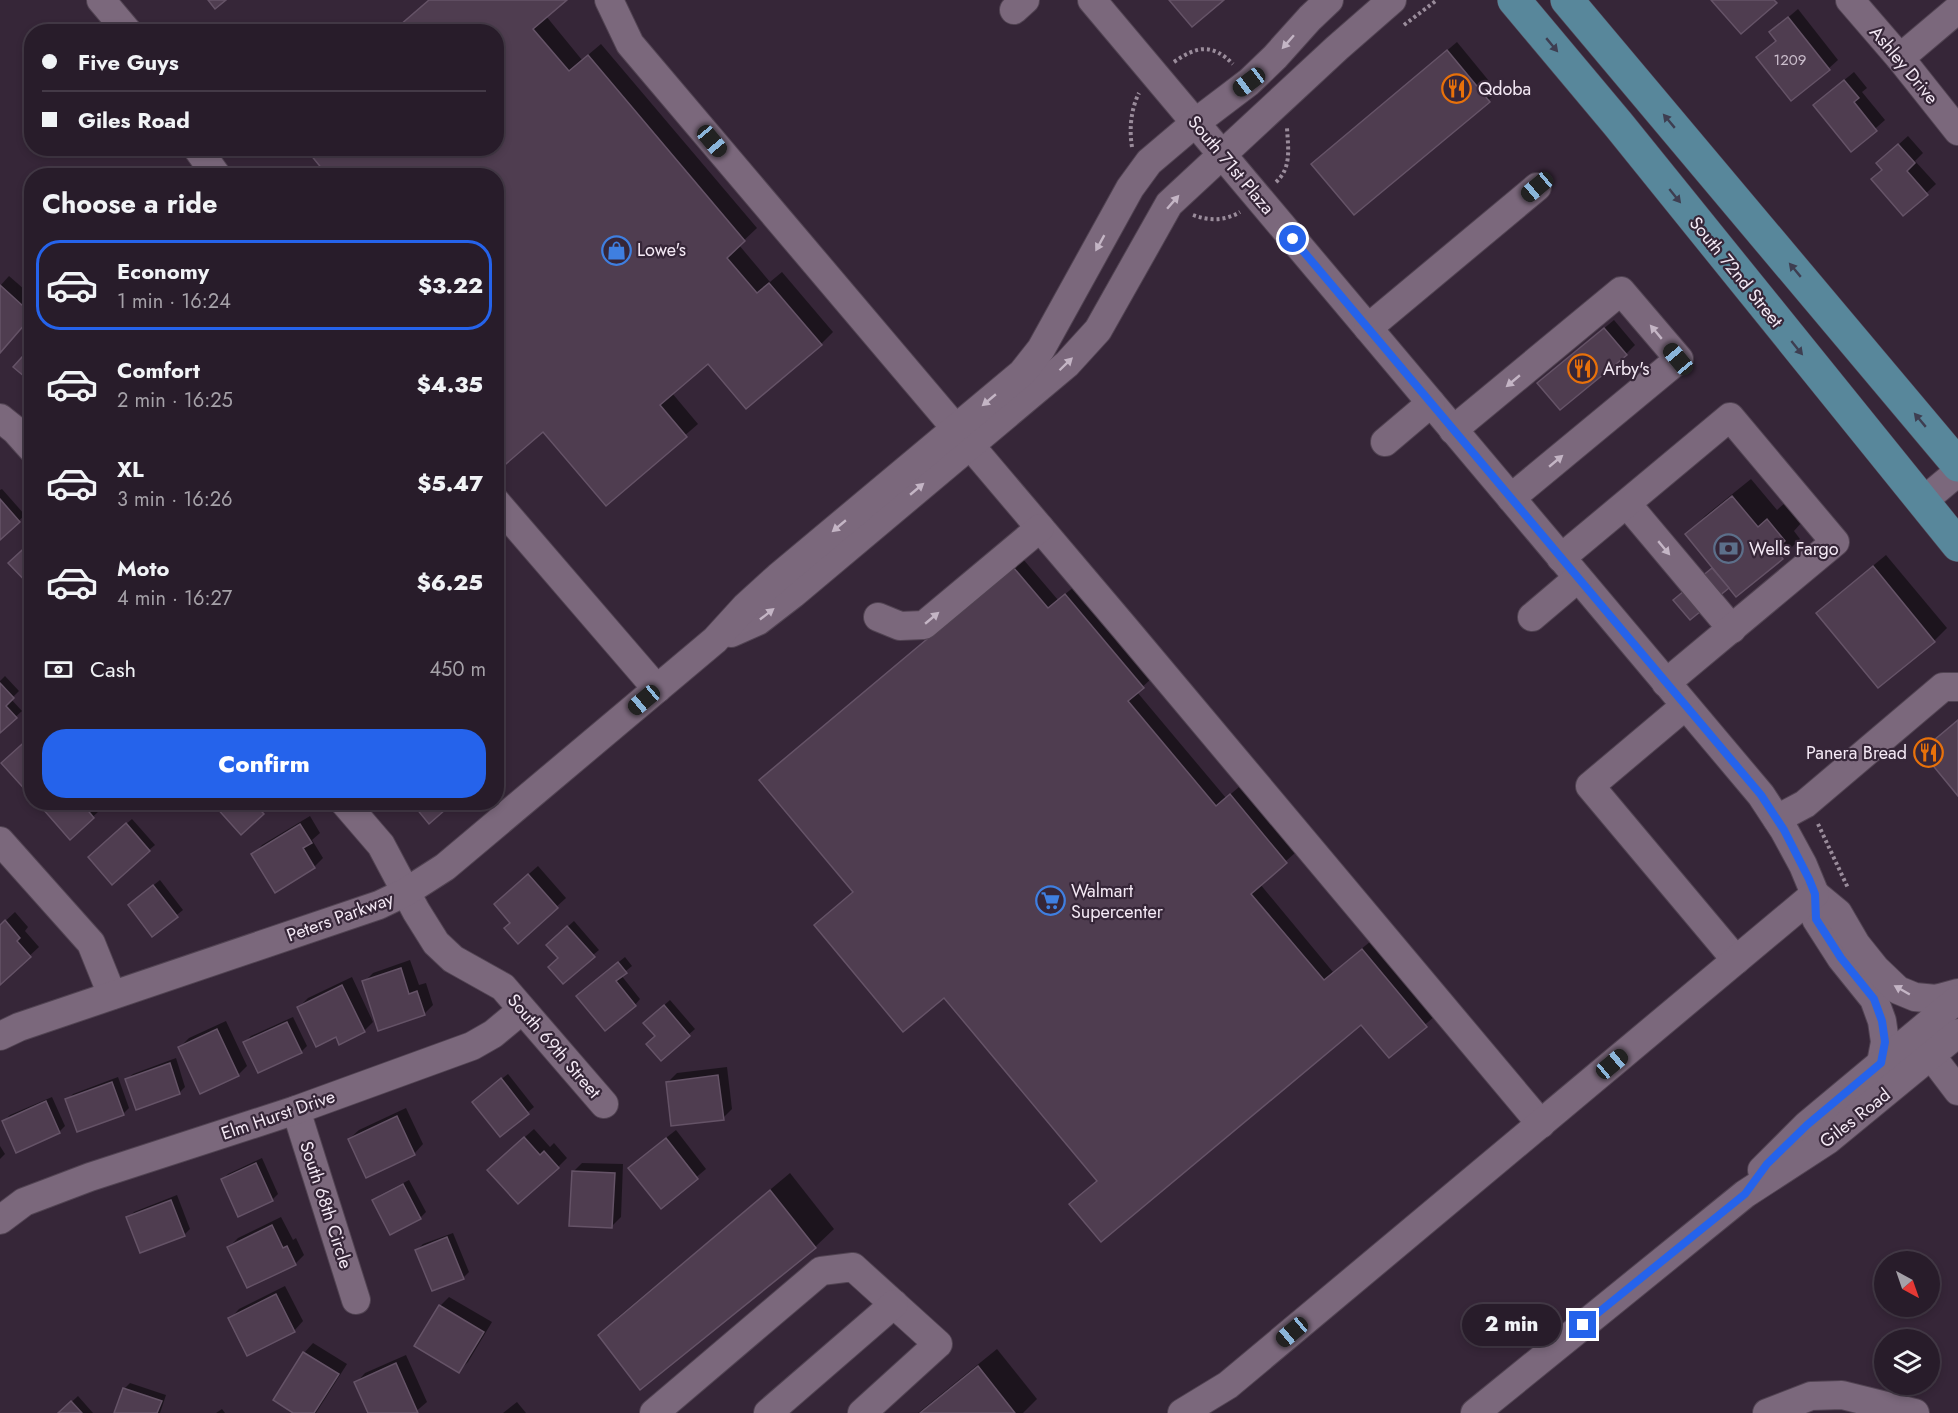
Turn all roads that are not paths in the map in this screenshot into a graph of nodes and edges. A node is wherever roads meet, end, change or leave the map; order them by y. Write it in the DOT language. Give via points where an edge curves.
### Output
graph roads {
  1 [pos="101,0"];
  2 [pos="609,0"];
  3 [pos="1092,0"];
  4 [pos="1329,0"];
  5 [pos="1392,0"];
  6 [pos="1514,0"];
  7 [pos="1567,0"];
  8 [pos="1850,0"];
  9 [pos="1958,9"];
  10 [pos="121,24"];
  11 [pos="1900,58"];
  12 [pos="1195,123"];
  13 [pos="1958,131"];
  14 [pos="1222,155"];
  15 [pos="1537,187"];
  16 [pos="1368,328"];
  17 [pos="1431,403"];
  18 [pos="0,418"];
  19 [pos="1454,430"];
  20 [pos="963,436"];
  21 [pos="24,440"];
  22 [pos="1385,442"];
  23 [pos="1958,465"];
  24 [pos="1958,472"];
  25 [pos="1511,498"];
  26 [pos="1922,502"];
  27 [pos="1627,504"];
  28 [pos="504,511"];
  29 [pos="1040,528"];
  30 [pos="1958,545"];
  31 [pos="1570,568"];
  32 [pos="878,617"];
  33 [pos="1532,617"];
  34 [pos="1732,628"];
  35 [pos="1666,683"];
  36 [pos="1950,687"];
  37 [pos="657,689"];
  38 [pos="1685,706"];
  39 [pos="351,810"];
  40 [pos="1777,819"];
  41 [pos="0,841"];
  42 [pos="406,892"];
  43 [pos="1815,894"];
  44 [pos="1736,960"];
  45 [pos="1958,993"];
  46 [pos="112,995"];
  47 [pos="1958,999"];
  48 [pos="522,1010"];
  49 [pos="1958,1033"];
  50 [pos="0,1036"];
  51 [pos="1923,1045"];
  52 [pos="1881,1063"];
  53 [pos="1958,1091"];
  54 [pos="604,1104"];
  55 [pos="296,1110"];
  56 [pos="1541,1124"];
  57 [pos="1745,1194"];
  58 [pos="0,1220"];
  59 [pos="356,1300"];
  60 [pos="894,1304"];
  61 [pos="654,1413"];
  62 [pos="768,1413"];
  63 [pos="861,1413"];
  64 [pos="1182,1413"];
  65 [pos="1475,1413"];
  66 [pos="1767,1413"];
  67 [pos="1915,1413"];
  1 -- 10 [label="street"];
  2 -- 20 [label="street" via="630,45"];
  3 -- 12 [label="street, South 71st Plaza"];
  4 -- 12 [label="street, one-way" via="1249,82"];
  5 -- 14 [label="street"];
  6 -- 26 [label="main road, South 72nd Street, one-way"];
  23 -- 7 [label="main road, one-way"];
  8 -- 11 [label="street, Ashley Drive"];
  9 -- 11 [label="street"];
  11 -- 13 [label="street, Ashley Drive"];
  12 -- 14 [label="street, South 71st Plaza"];
  12 -- 20 [label="street, one-way" via="1149,162 1130,188 1041,350"];
  14 -- 16 [label="street, South 71st Plaza"];
  20 -- 14 [label="street, one-way" via="1066,364 1098,330 1169,204"];
  15 -- 16 [label="street"];
  16 -- 17 [label="street, South 71st Plaza"];
  17 -- 19 [label="street, South 71st Plaza"];
  17 -- 22 [label="street"];
  18 -- 21 [label="street"];
  19 -- 25 [label="street, South 71st Plaza"];
  25 -- 19 [label="street, one-way" via="1678,359 1621,291"];
  20 -- 29 [label="street"];
  20 -- 37 [label="street, Peters Parkway" via="802,587 758,621 715,640"];
  24 -- 26 [label="street"];
  25 -- 31 [label="street, South 71st Plaza"];
  26 -- 30 [label="main road, South 72nd Street"];
  27 -- 31 [label="street"];
  27 -- 34 [label="street, one-way"];
  27 -- 34 [label="street" via="1730,417 1745,434 1835,542"];
  28 -- 37 [label="street"];
  32 -- 29 [label="street, one-way" via="900,626 924,625"];
  29 -- 56 [label="street"];
  31 -- 33 [label="street"];
  31 -- 35 [label="street, South 71st Plaza"];
  34 -- 35 [label="street"];
  35 -- 38 [label="street, South 71st Plaza"];
  36 -- 40 [label="street" via="1805,804"];
  37 -- 42 [label="street, Peters Parkway" via="446,867"];
  38 -- 40 [label="street, South 71st Plaza"];
  38 -- 44 [label="street" via="1590,786"];
  39 -- 42 [label="street, South 69th Street" via="381,845"];
  40 -- 43 [label="street, South 71st Plaza"];
  41 -- 46 [label="street" via="91,943"];
  42 -- 46 [label="street, Peters Parkway" via="379,905"];
  42 -- 48 [label="street, South 69th Street" via="444,952 503,987"];
  43 -- 44 [label="street"];
  45 -- 43 [label="street, South 71st Plaza, one-way" via="1936,999 1898,990 1856,944 1838,913"];
  43 -- 52 [label="street, South 71st Plaza" via="1816,919 1874,999 1885,1042"];
  44 -- 56 [label="street"];
  46 -- 50 [label="street, Peters Parkway"];
  47 -- 51 [label="street, Giles Road"];
  48 -- 54 [label="street, South 69th Street"];
  48 -- 55 [label="street, Elm Hurst Drive" via="472,1046"];
  49 -- 51 [label="street, Giles Road"];
  51 -- 52 [label="street, Giles Road"];
  51 -- 53 [label="street"];
  51 -- 57 [label="street, Giles Road" via="1828,1140"];
  52 -- 57 [label="street, Giles Road" via="1807,1125 1767,1164"];
  55 -- 58 [label="street, Elm Hurst Drive" via="90,1177 24,1202"];
  55 -- 59 [label="street, South 68th Circle"];
  56 -- 64 [label="street" via="1228,1385"];
  57 -- 65 [label="street, Giles Road"];
  60 -- 61 [label="street" via="853,1267 821,1271"];
  60 -- 62 [label="street"];
  60 -- 63 [label="street" via="938,1344"];
  66 -- 67 [label="street" via="1811,1396 1842,1395"];
}
